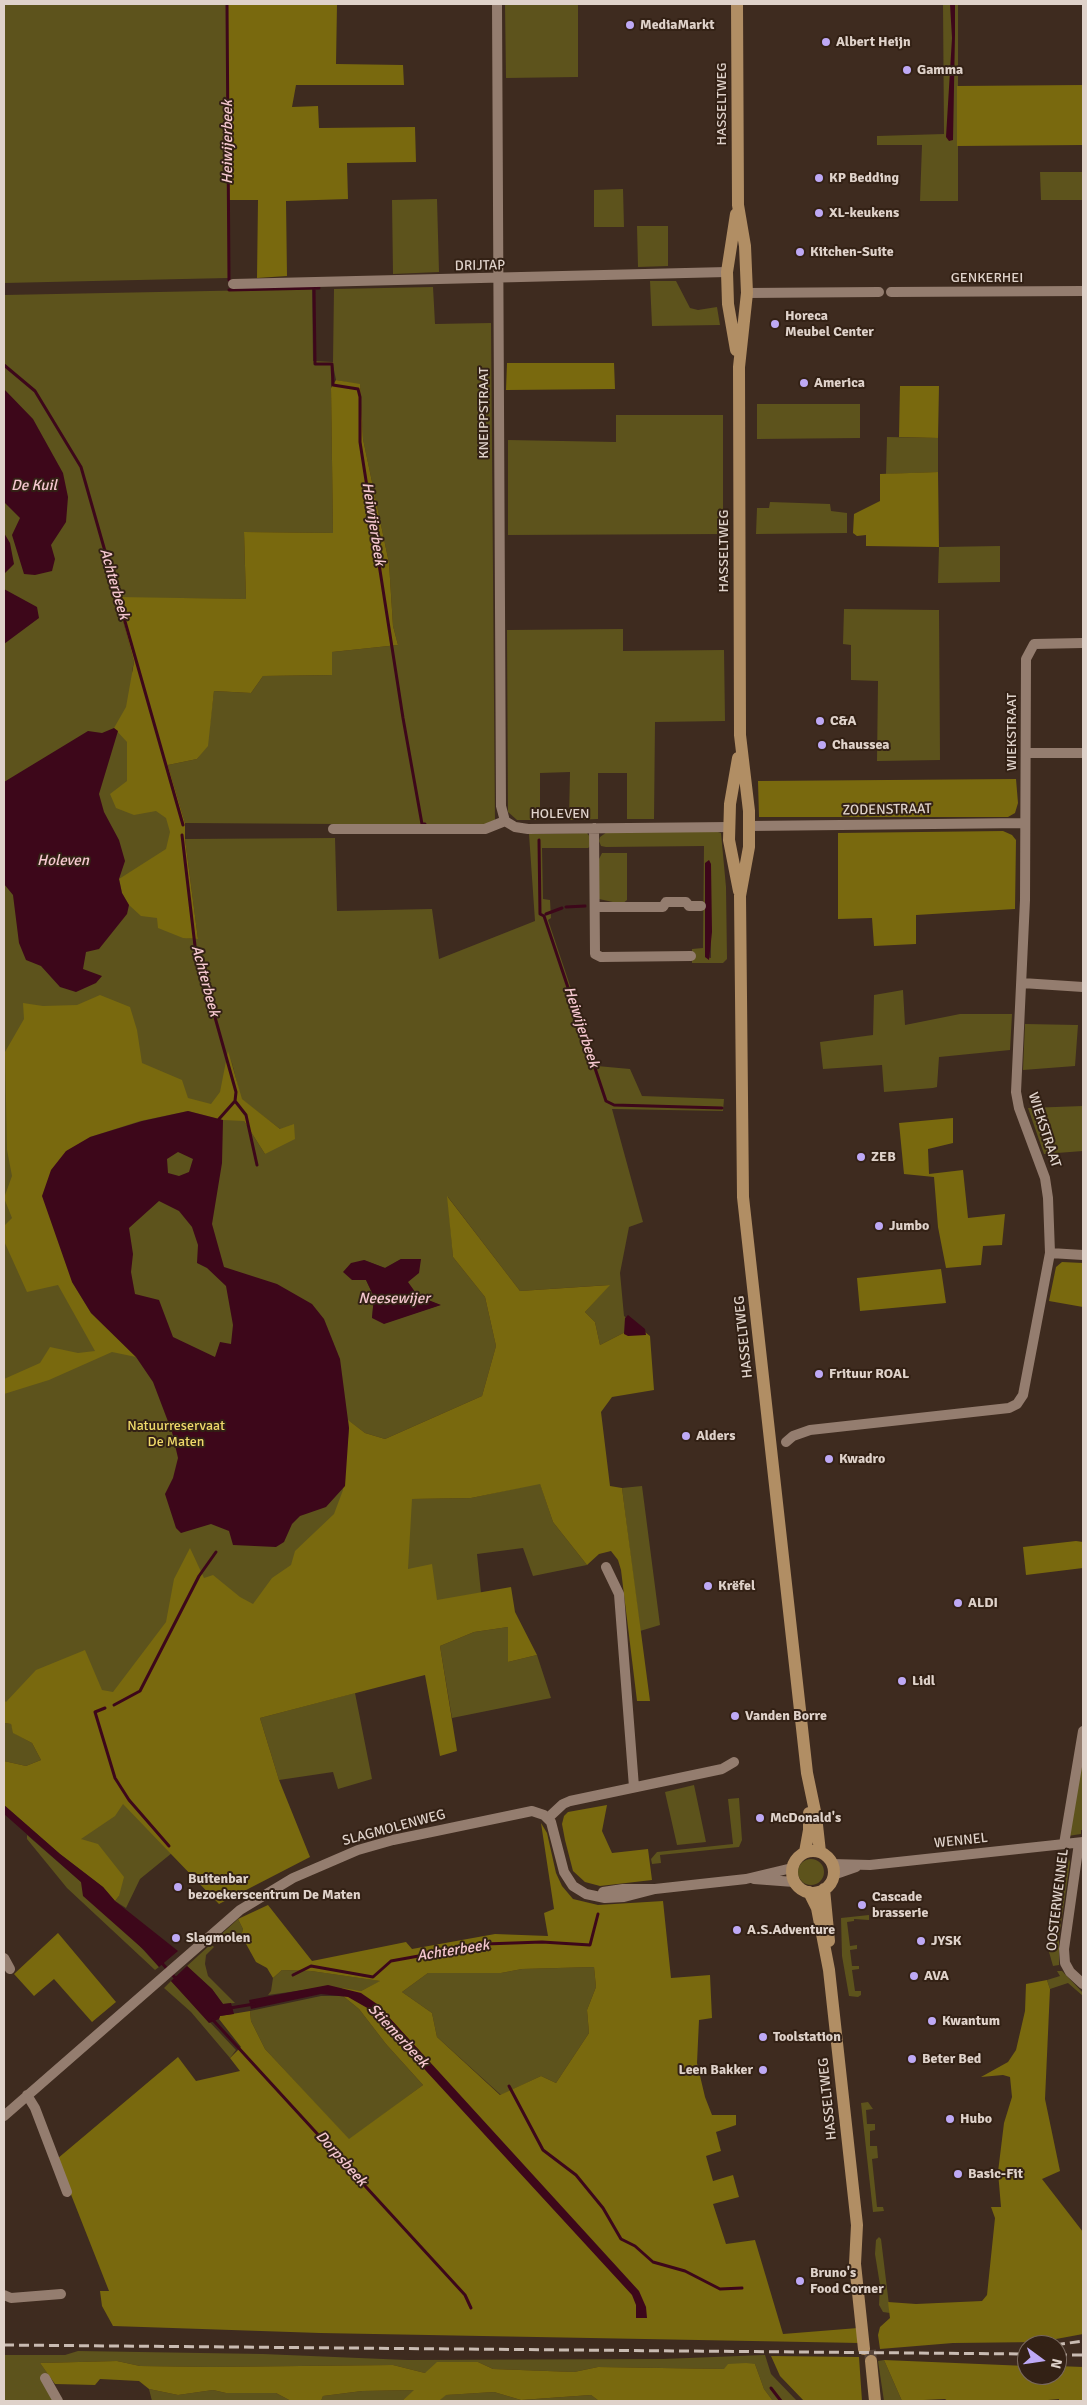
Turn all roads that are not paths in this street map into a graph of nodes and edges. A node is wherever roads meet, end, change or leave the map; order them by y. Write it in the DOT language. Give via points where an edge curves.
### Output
graph roads {
  1 [pos="497,4"];
  2 [pos="737,4"];
  3 [pos="738,205"];
  4 [pos="746,270"];
  5 [pos="727,272"];
  6 [pos="497,279"];
  7 [pos="233,284"];
  8 [pos="1083,291"];
  9 [pos="879,292"];
  10 [pos="891,292"];
  11 [pos="747,294"];
  12 [pos="728,296"];
  13 [pos="739,367"];
  14 [pos="1083,643"];
  15 [pos="740,735"];
  16 [pos="1026,753"];
  17 [pos="1083,753"];
  18 [pos="505,821"];
  19 [pos="1025,823"];
  20 [pos="730,826"];
  21 [pos="749,826"];
  22 [pos="594,828"];
  23 [pos="333,829"];
  24 [pos="740,896"];
  25 [pos="595,906"];
  26 [pos="701,906"];
  27 [pos="691,956"];
  28 [pos="1022,983"];
  29 [pos="1083,987"];
  30 [pos="1050,1254"];
  31 [pos="1083,1254"];
  32 [pos="786,1442"];
  33 [pos="606,1567"];
  34 [pos="1083,1731"];
  35 [pos="734,1762"];
  36 [pos="807,1773"];
  37 [pos="634,1787"];
  38 [pos="548,1818"];
  39 [pos="1081,1843"];
  40 [pos="1064,1844"];
  41 [pos="805,1852"];
  42 [pos="820,1852"];
  43 [pos="792,1868"];
  44 [pos="833,1869"];
  45 [pos="746,1879"];
  46 [pos="794,1882"];
  47 [pos="824,1889"];
  48 [pos="809,1892"];
  49 [pos="4,1958"];
  50 [pos="10,1969"];
  51 [pos="829,1970"];
  52 [pos="1083,1984"];
  53 [pos="27,2095"];
  54 [pos="4,2116"];
  55 [pos="67,2192"];
  56 [pos="60,2294"];
  57 [pos="4,2295"];
  58 [pos="868,2355"];
  59 [pos="45,2378"];
  60 [pos="58,2401"];
  61 [pos="868,2401"];
  62 [pos="875,2401"];
  1 -- 6 [label="street, KNEIPPSTRAAT"];
  2 -- 3 [label="main road, HASSELTWEG"];
  3 -- 4 [label="main road, HASSELTWEG"];
  3 -- 5 [label="main road, HASSELTWEG"];
  4 -- 5 [label="main road" via="736,265"];
  4 -- 11 [label="main road, HASSELTWEG"];
  5 -- 6 [label="street, DRIJTAP"];
  5 -- 12 [label="main road, HASSELTWEG"];
  6 -- 7 [label="street, DRIJTAP"];
  6 -- 18 [label="street, KNEIPPSTRAAT" via="501,806"];
  8 -- 10 [label="street, GENKERHEI"];
  9 -- 11 [label="street"];
  11 -- 12 [label="main road" via="738,300"];
  11 -- 13 [label="main road, HASSELTWEG"];
  12 -- 13 [label="main road, HASSELTWEG"];
  13 -- 15 [label="main road, HASSELTWEG"];
  14 -- 16 [label="street, WIEKSTRAAT" via="1034,644 1029,650 1026,659"];
  15 -- 20 [label="main road, HASSELTWEG"];
  15 -- 21 [label="main road, HASSELTWEG"];
  16 -- 17 [label="street"];
  16 -- 19 [label="street, WIEKSTRAAT"];
  18 -- 22 [label="street, HOLEVEN" via="514,827 528,829"];
  18 -- 23 [label="street" via="485,829"];
  19 -- 21 [label="street, ZODENSTRAAT"];
  19 -- 28 [label="street, WIEKSTRAAT"];
  20 -- 21 [label="main road" via="733,833 740,835 746,833"];
  20 -- 22 [label="street, HOLEVEN"];
  20 -- 24 [label="main road, HASSELTWEG" via="730,848"];
  21 -- 24 [label="main road, HASSELTWEG" via="749,847"];
  22 -- 25 [label="street"];
  24 -- 36 [label="main road, HASSELTWEG" via="743,1197"];
  25 -- 26 [label="street" via="663,907 666,902 686,902 689,906"];
  25 -- 27 [label="street" via="596,954 601,957"];
  28 -- 29 [label="street"];
  28 -- 30 [label="street, WIEKSTRAAT" via="1016,1092 1045,1178"];
  30 -- 31 [label="street"];
  30 -- 32 [label="street, WIEKSTRAAT" via="1023,1396 1017,1404 1009,1408 810,1430"];
  33 -- 37 [label="street" via="619,1594"];
  34 -- 40 [label="street"];
  35 -- 37 [label="street" via="722,1769"];
  36 -- 41 [label="main road, HASSELTWEG" via="809,1830"];
  36 -- 42 [label="main road, HASSELTWEG"];
  37 -- 38 [label="street" via="570,1801"];
  38 -- 45 [label="street" via="557,1839 564,1872 573,1886 586,1894 624,1897 655,1889"];
  38 -- 53 [label="street, SLAGMOLENWEG" via="532,1810 393,1840 358,1850 293,1878 240,1910"];
  39 -- 40 [label="street, WENNEL"];
  39 -- 52 [label="street, OOSTERWENNEL" via="1064,1949 1070,1972"];
  40 -- 44 [label="street, WENNEL"];
  41 -- 42 [label="main road"];
  41 -- 43 [label="main road" via="794,1861"];
  42 -- 44 [label="main road"];
  43 -- 45 [label="street"];
  43 -- 46 [label="main road"];
  44 -- 47 [label="main road"];
  45 -- 46 [label="street"];
  46 -- 48 [label="main road"];
  47 -- 48 [label="main road"];
  47 -- 51 [label="main road, HASSELTWEG" via="830,1931"];
  48 -- 51 [label="main road, HASSELTWEG" via="817,1908"];
  49 -- 50 [label="street"];
  51 -- 58 [label="main road, HASSELTWEG" via="857,2225 855,2264"];
  53 -- 54 [label="street, SLAGMOLENWEG"];
  53 -- 55 [label="street"];
  56 -- 57 [label="street" via="11,2298"];
  58 -- 61 [label="main road, HASSELTWEG"];
  58 -- 62 [label="main road, HASSELTWEG"];
  59 -- 60 [label="street"];
}
